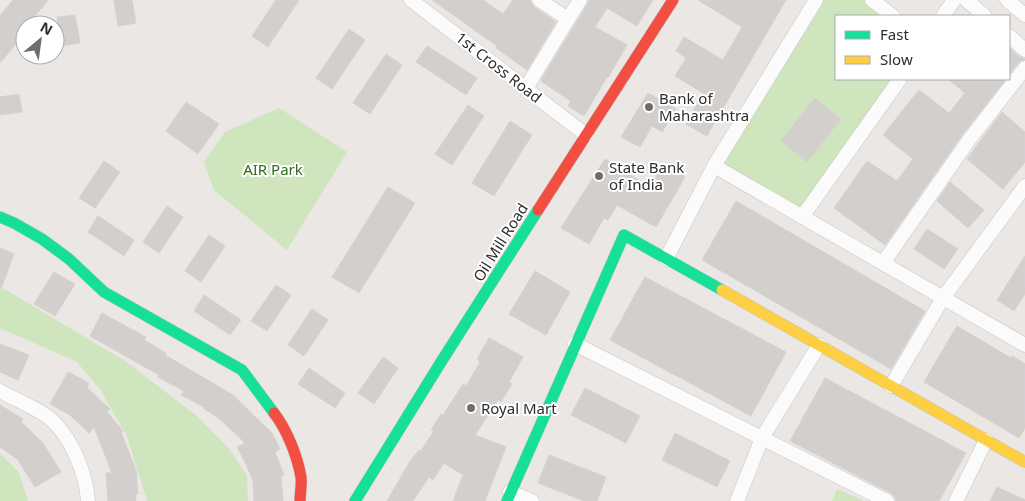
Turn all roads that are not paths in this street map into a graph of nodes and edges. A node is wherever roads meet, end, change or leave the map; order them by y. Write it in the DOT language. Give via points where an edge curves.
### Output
graph roads {
  1 [pos="411,0"];
  2 [pos="539,0"];
  3 [pos="580,0"];
  4 [pos="673,0"];
  5 [pos="816,0"];
  6 [pos="872,0"];
  7 [pos="954,0"];
  8 [pos="966,0"];
  9 [pos="1007,0"];
  10 [pos="893,15"];
  11 [pos="944,15"];
  12 [pos="984,15"];
  13 [pos="1025,15"];
  14 [pos="568,19"];
  15 [pos="1010,37"];
  16 [pos="1025,50"];
  17 [pos="1025,68"];
  18 [pos="899,80"];
  19 [pos="526,88"];
  20 [pos="586,134"];
  21 [pos="714,166"];
  22 [pos="1025,186"];
  23 [pos="0,217"];
  24 [pos="802,217"];
  25 [pos="666,259"];
  26 [pos="883,263"];
  27 [pos="942,298"];
  28 [pos="575,344"];
  29 [pos="1025,345"];
  30 [pos="819,346"];
  31 [pos="890,386"];
  32 [pos="0,391"];
  33 [pos="762,438"];
  34 [pos="986,440"];
  35 [pos="1025,462"];
  36 [pos="508,497"];
  37 [pos="88,501"];
  38 [pos="300,501"];
  39 [pos="355,501"];
  40 [pos="532,501"];
  41 [pos="736,501"];
  42 [pos="888,501"];
  43 [pos="956,501"];
  1 -- 19 [label="street, 1st Cross Road"];
  2 -- 14 [label="street"];
  3 -- 14 [label="street"];
  4 -- 20 [label="street, Oil Mill Road"];
  5 -- 21 [label="street"];
  6 -- 10 [label="street"];
  7 -- 11 [label="street"];
  8 -- 12 [label="street"];
  9 -- 13 [label="street"];
  14 -- 19 [label="street"];
  15 -- 16 [label="street"];
  17 -- 26 [label="street" via="969,140"];
  18 -- 24 [label="street"];
  19 -- 20 [label="street, 1st Cross Road"];
  20 -- 39 [label="street, Oil Mill Road"];
  21 -- 24 [label="street"];
  21 -- 25 [label="street"];
  22 -- 27 [label="street"];
  23 -- 38 [label="street" via="14,221 38,236 104,292 242,370 280,421 301,479"];
  24 -- 26 [label="street"];
  25 -- 28 [label="street" via="624,235"];
  25 -- 30 [label="street"];
  26 -- 27 [label="street"];
  27 -- 29 [label="street"];
  27 -- 31 [label="street"];
  28 -- 33 [label="street"];
  28 -- 36 [label="street"];
  30 -- 31 [label="street"];
  30 -- 33 [label="street"];
  31 -- 34 [label="street"];
  32 -- 37 [label="street" via="48,417 58,428 80,467"];
  33 -- 41 [label="street"];
  33 -- 42 [label="street"];
  34 -- 35 [label="street"];
  34 -- 43 [label="street"];
  36 -- 40 [label="street"];
}
